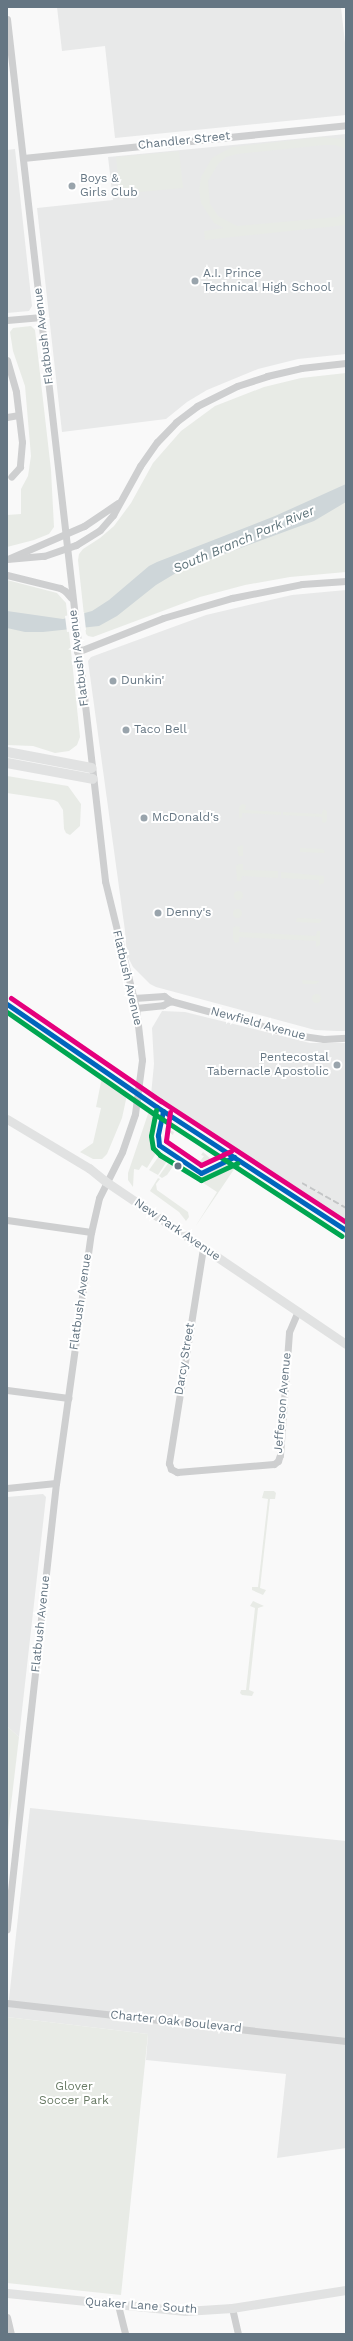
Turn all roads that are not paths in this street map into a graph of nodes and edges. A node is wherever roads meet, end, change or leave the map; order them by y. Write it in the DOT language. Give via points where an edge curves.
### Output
graph roads {
  1 [pos="7,23"];
  2 [pos="346,125"];
  3 [pos="23,158"];
  4 [pos="42,317"];
  5 [pos="7,320"];
  6 [pos="7,360"];
  7 [pos="346,363"];
  8 [pos="18,415"];
  9 [pos="7,417"];
  10 [pos="11,477"];
  11 [pos="120,501"];
  12 [pos="65,535"];
  13 [pos="66,548"];
  14 [pos="7,559"];
  15 [pos="7,575"];
  16 [pos="346,581"];
  17 [pos="72,600"];
  18 [pos="77,652"];
  19 [pos="7,752"];
  20 [pos="7,763"];
  21 [pos="92,768"];
  22 [pos="93,779"];
  23 [pos="134,998"];
  24 [pos="171,1001"];
  25 [pos="136,1008"];
  26 [pos="346,1038"];
  27 [pos="7,1119"];
  28 [pos="105,1181"];
  29 [pos="7,1220"];
  30 [pos="91,1232"];
  31 [pos="203,1248"];
  32 [pos="298,1311"];
  33 [pos="346,1344"];
  34 [pos="7,1390"];
  35 [pos="68,1398"];
  36 [pos="171,1469"];
  37 [pos="56,1483"];
  38 [pos="7,1488"];
  39 [pos="7,1930"];
  40 [pos="7,2003"];
  41 [pos="346,2041"];
  42 [pos="346,2290"];
  43 [pos="7,2293"];
  44 [pos="118,2305"];
  45 [pos="232,2308"];
  46 [pos="7,2316"];
  47 [pos="11,2334"];
  48 [pos="125,2334"];
  49 [pos="238,2334"];
  1 -- 3 [label="street, Flatbush Avenue"];
  2 -- 3 [label="street, Chandler Street"];
  3 -- 4 [label="street, Flatbush Avenue"];
  4 -- 5 [label="street"];
  4 -- 12 [label="street, Flatbush Avenue"];
  6 -- 8 [label="street" via="16,392"];
  7 -- 11 [label="street" via="300,368 267,376 237,386 197,406 176,422 157,442"];
  8 -- 9 [label="street"];
  8 -- 10 [label="street" via="22,461"];
  11 -- 12 [label="street" via="92,521"];
  11 -- 13 [label="street" via="113,515 100,530"];
  12 -- 13 [label="street, Flatbush Avenue"];
  12 -- 14 [label="street"];
  13 -- 14 [label="street" via="33,559"];
  13 -- 17 [label="street, Flatbush Avenue"];
  15 -- 17 [label="street" via="60,588 65,590"];
  16 -- 18 [label="street" via="302,584 232,598 164,618"];
  17 -- 18 [label="street, Flatbush Avenue"];
  18 -- 21 [label="street, Flatbush Avenue"];
  19 -- 21 [label="highway"];
  20 -- 22 [label="highway"];
  21 -- 22 [label="street, Flatbush Avenue"];
  22 -- 23 [label="street, Flatbush Avenue" via="105,881"];
  23 -- 24 [label="street, Newfield Avenue" via="164,996"];
  23 -- 25 [label="street, Flatbush Avenue"];
  24 -- 25 [label="street" via="164,1005"];
  24 -- 26 [label="street, Newfield Avenue" via="305,1037"];
  25 -- 28 [label="street, Flatbush Avenue" via="142,1060 136,1114 122,1152"];
  27 -- 28 [label="main road, New Park Avenue" via="89,1168"];
  28 -- 30 [label="street, Flatbush Avenue" via="98,1198"];
  28 -- 31 [label="main road, New Park Avenue"];
  29 -- 30 [label="street"];
  30 -- 35 [label="street, Flatbush Avenue"];
  31 -- 32 [label="main road, New Park Avenue"];
  31 -- 36 [label="street, Darcy Street" via="169,1463"];
  32 -- 33 [label="main road, New Park Avenue"];
  32 -- 36 [label="street, Jefferson Avenue" via="289,1332 278,1460 274,1464 177,1472"];
  34 -- 35 [label="street"];
  35 -- 37 [label="street, Flatbush Avenue"];
  37 -- 38 [label="street"];
  37 -- 39 [label="street, Flatbush Avenue"];
  40 -- 41 [label="street, Charter Oak Boulevard"];
  42 -- 45 [label="main road, Quaker Lane South"];
  43 -- 44 [label="main road, Quaker Lane South"];
  44 -- 45 [label="main road, Quaker Lane South" via="172,2310"];
  44 -- 48 [label="street"];
  45 -- 49 [label="street"];
  46 -- 47 [label="street"];
}
